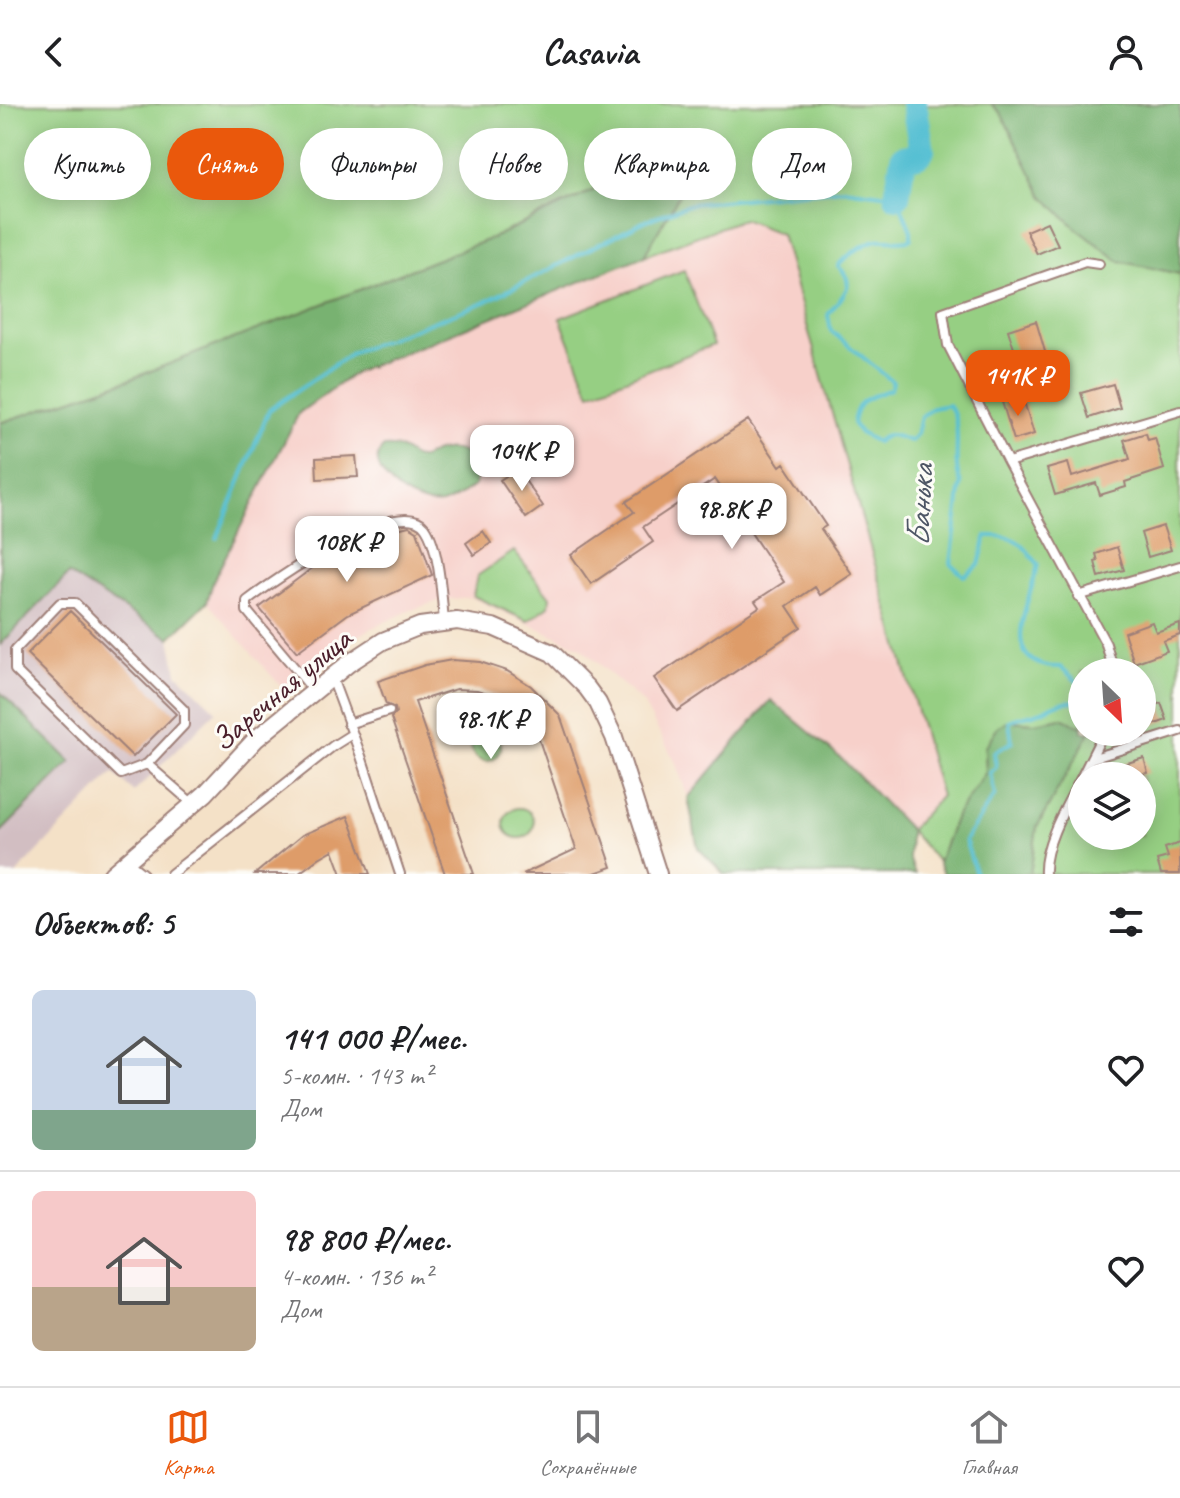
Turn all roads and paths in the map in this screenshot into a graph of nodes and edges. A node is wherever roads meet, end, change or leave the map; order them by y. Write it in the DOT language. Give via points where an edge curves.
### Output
graph roads {
  1 [pos="1099,264"];
  2 [pos="1180,411"];
  3 [pos="1008,462"];
  4 [pos="1180,566"];
  5 [pos="1078,596"];
  6 [pos="444,622"];
  7 [pos="1110,658"];
  8 [pos="331,677"];
  9 [pos="314,691"];
  10 [pos="389,711"];
  11 [pos="348,724"];
  12 [pos="1180,731"];
  13 [pos="352,734"];
  14 [pos="1097,746"];
  15 [pos="1091,759"];
  16 [pos="1089,762"];
  17 [pos="147,764"];
  18 [pos="1068,803"];
  19 [pos="193,804"];
  20 [pos="116,871"];
  21 [pos="143,874"];
  22 [pos="171,874"];
  23 [pos="400,874"];
  24 [pos="658,874"];
  25 [pos="1045,874"];
  1 -- 3 [label="lane" via="1085,262 943,312 948,345"];
  2 -- 3 [label="lane"];
  3 -- 5 [label="lane"];
  4 -- 5 [label="lane"];
  5 -- 7 [label="lane"];
  6 -- 8 [label="street, Заречная улица" via="383,641"];
  6 -- 9 [label="lane" via="440,575 426,528 417,520 372,527 327,548 247,601 247,611"];
  6 -- 24 [label="street, Заречная улица" via="493,627 552,653 587,688 614,737"];
  8 -- 9 [label="street, Заречная улица"];
  8 -- 11 [label="lane"];
  9 -- 19 [label="street, Заречная улица" via="256,739"];
  10 -- 11 [label="lane"];
  11 -- 13 [label="lane"];
  12 -- 15 [label="lane"];
  13 -- 22 [label="lane"];
  13 -- 23 [label="lane"];
  14 -- 15 [label="lane"];
  15 -- 16 [label="lane"];
  17 -- 17 [label="lane" via="184,725 184,710 75,603 60,603 15,650 15,670 121,774"];
  17 -- 19 [label="lane"];
  18 -- 25 [label="lane" via="1044,864"];
  19 -- 20 [label="street, Заречная улица"];
  20 -- 21 [label="lane" via="134,867"];
}
